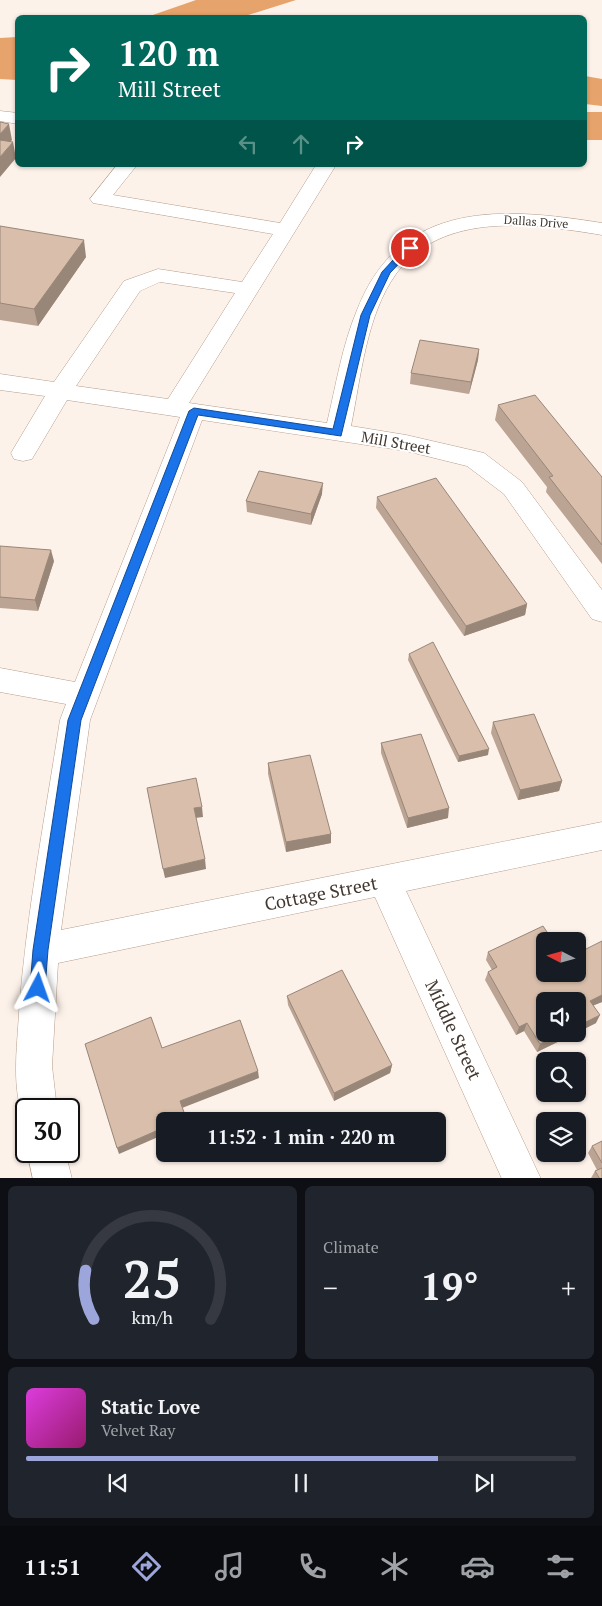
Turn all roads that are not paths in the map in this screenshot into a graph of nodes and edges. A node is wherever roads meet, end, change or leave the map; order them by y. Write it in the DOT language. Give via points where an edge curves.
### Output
graph roads {
  1 [pos="0,116"];
  2 [pos="15,118"];
  3 [pos="125,167"];
  4 [pos="325,167"];
  5 [pos="602,228"];
  6 [pos="285,230"];
  7 [pos="248,289"];
  8 [pos="0,382"];
  9 [pos="60,391"];
  10 [pos="184,410"];
  11 [pos="337,434"];
  12 [pos="23,452"];
  13 [pos="602,611"];
  14 [pos="0,680"];
  15 [pos="83,695"];
  16 [pos="602,836"];
  17 [pos="384,881"];
  18 [pos="40,950"];
  19 [pos="37,1098"];
  20 [pos="49,1163"];
  21 [pos="53,1178"];
  22 [pos="522,1178"];
  1 -- 2 [label="street"];
  3 -- 6 [label="street" via="100,200"];
  4 -- 6 [label="street"];
  5 -- 11 [label="street, Dallas Drive" via="514,218 475,221 432,236 401,254 386,272 366,315"];
  6 -- 7 [label="street"];
  7 -- 9 [label="street" via="158,275 132,286"];
  7 -- 10 [label="street"];
  8 -- 9 [label="street, Mill Street"];
  9 -- 10 [label="street, Mill Street"];
  9 -- 12 [label="street"];
  10 -- 11 [label="street, Mill Street"];
  10 -- 15 [label="street"];
  11 -- 13 [label="street, Mill Street" via="406,444 475,460 514,488"];
  14 -- 15 [label="street"];
  15 -- 18 [label="street" via="74,720"];
  16 -- 17 [label="street, Cottage Street"];
  17 -- 18 [label="street, Cottage Street"];
  17 -- 22 [label="street, Middle Street"];
  18 -- 19 [label="street" via="34,1066"];
  20 -- 21 [label="street"];
}
